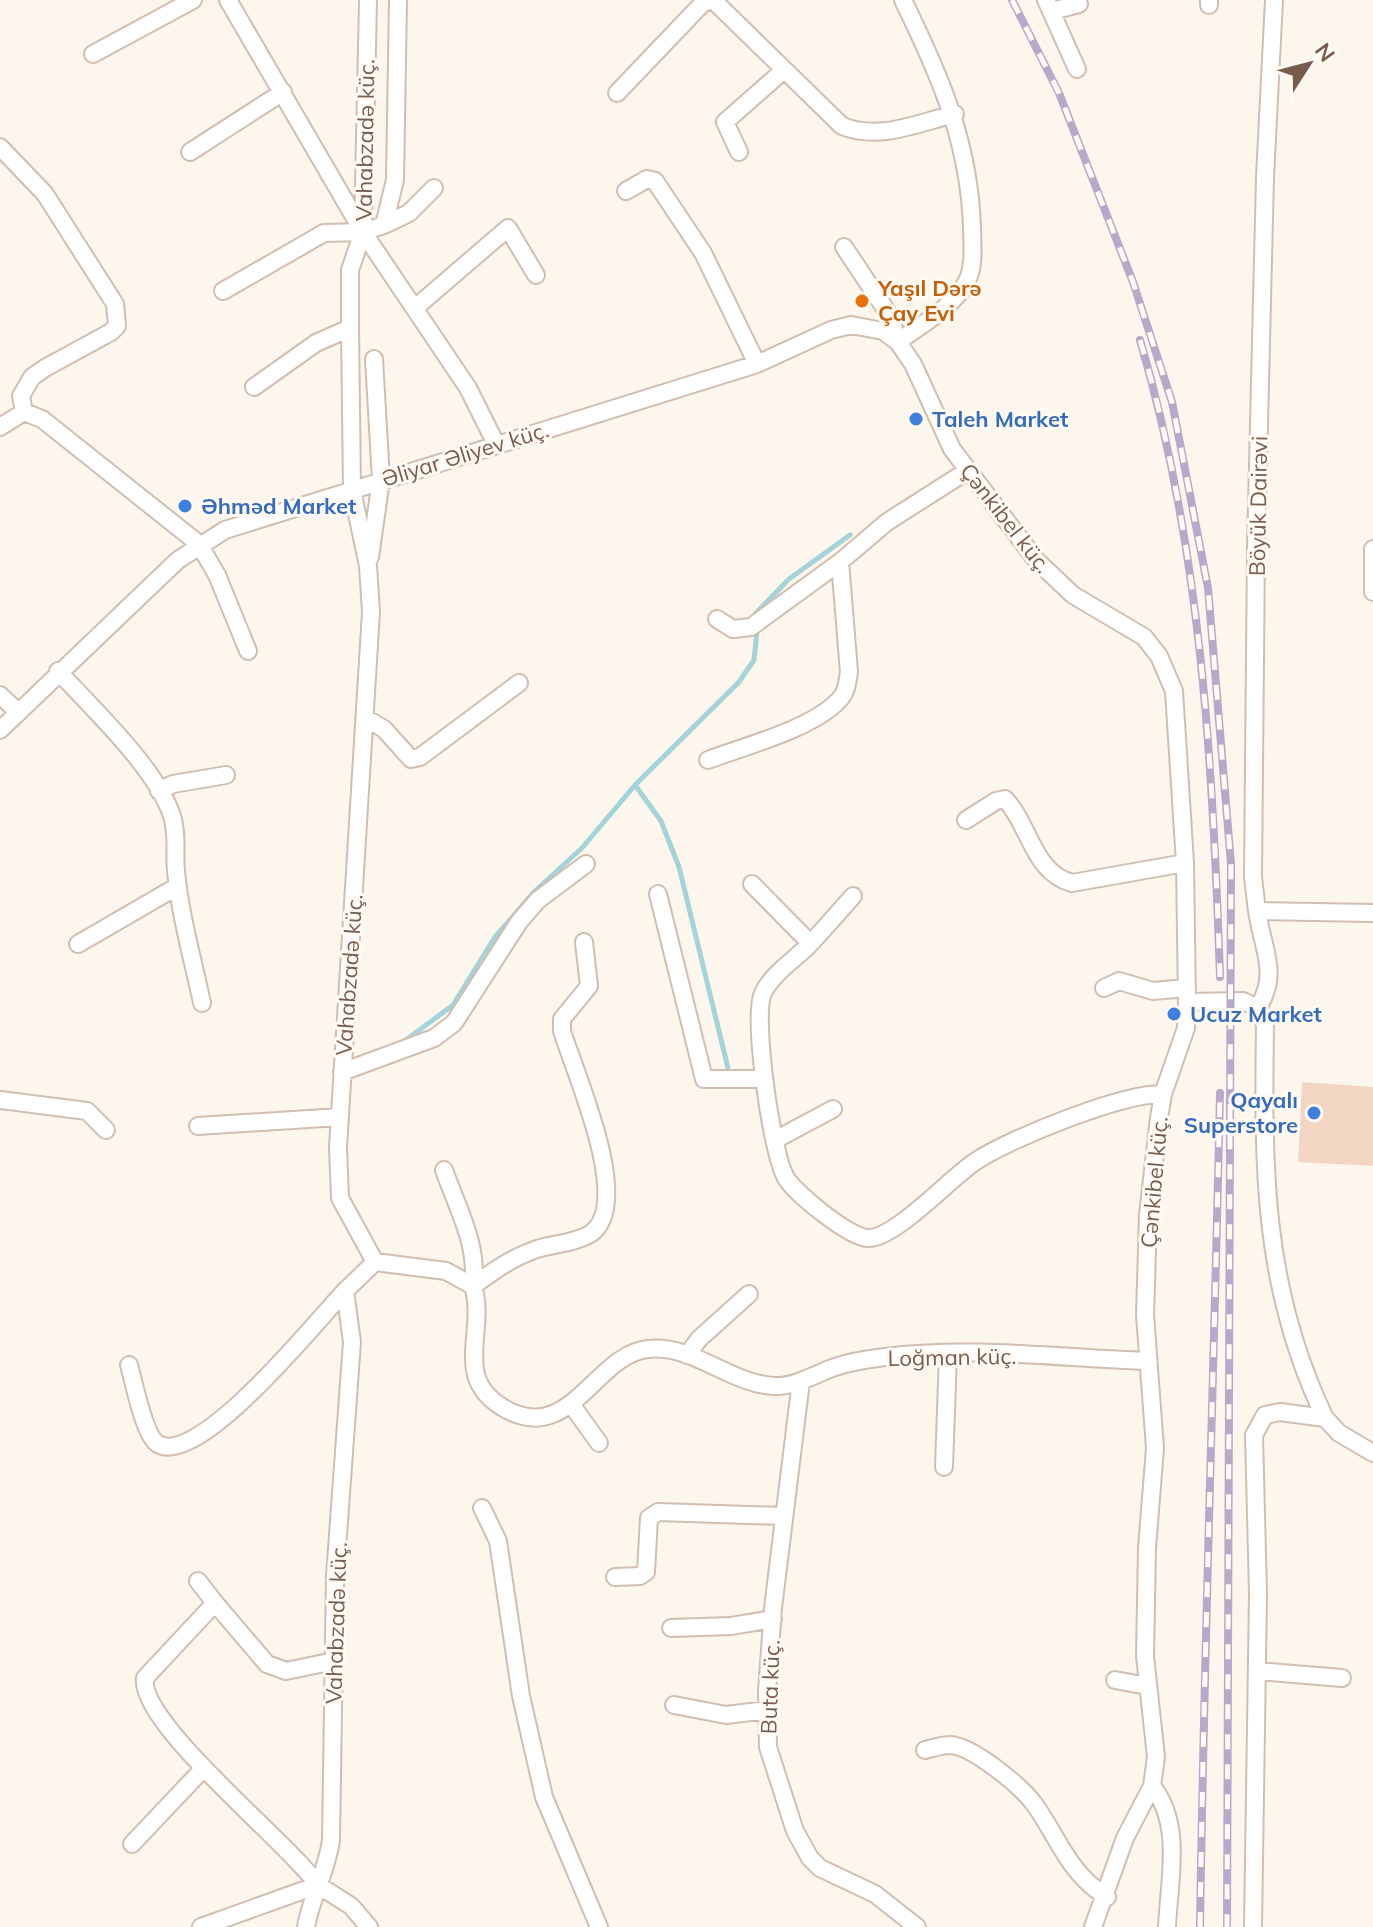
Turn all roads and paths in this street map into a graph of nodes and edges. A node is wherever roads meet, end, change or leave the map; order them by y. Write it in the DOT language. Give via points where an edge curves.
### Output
graph roads {
  1 [pos="193,0"];
  2 [pos="228,0"];
  3 [pos="368,0"];
  4 [pos="398,0"];
  5 [pos="712,0"];
  6 [pos="903,0"];
  7 [pos="1274,0"];
  8 [pos="1079,4"];
  9 [pos="1049,6"];
  10 [pos="93,54"];
  11 [pos="1077,69"];
  12 [pos="784,70"];
  13 [pos="283,92"];
  14 [pos="617,93"];
  15 [pos="955,114"];
  16 [pos="0,147"];
  17 [pos="190,152"];
  18 [pos="739,152"];
  19 [pos="434,188"];
  20 [pos="626,191"];
  21 [pos="384,225"];
  22 [pos="363,232"];
  23 [pos="844,247"];
  24 [pos="536,275"];
  25 [pos="223,291"];
  26 [pos="415,308"];
  27 [pos="350,328"];
  28 [pos="898,342"];
  29 [pos="374,359"];
  30 [pos="757,364"];
  31 [pos="254,387"];
  32 [pos="24,412"];
  33 [pos="0,427"];
  34 [pos="496,444"];
  35 [pos="967,471"];
  36 [pos="381,480"];
  37 [pos="352,490"];
  38 [pos="199,544"];
  39 [pos="1373,549"];
  40 [pos="840,562"];
  41 [pos="368,566"];
  42 [pos="1373,592"];
  43 [pos="717,619"];
  44 [pos="248,651"];
  45 [pos="58,671"];
  46 [pos="519,683"];
  47 [pos="0,695"];
  48 [pos="18,712"];
  49 [pos="367,719"];
  50 [pos="0,730"];
  51 [pos="708,760"];
  52 [pos="226,775"];
  53 [pos="159,791"];
  54 [pos="966,820"];
  55 [pos="1185,863"];
  56 [pos="586,864"];
  57 [pos="752,884"];
  58 [pos="178,886"];
  59 [pos="658,894"];
  60 [pos="853,896"];
  61 [pos="1257,911"];
  62 [pos="1373,913"];
  63 [pos="584,942"];
  64 [pos="810,943"];
  65 [pos="78,944"];
  66 [pos="1104,988"];
  67 [pos="1187,995"];
  68 [pos="202,1003"];
  69 [pos="1258,1008"];
  70 [pos="342,1072"];
  71 [pos="764,1079"];
  72 [pos="1163,1094"];
  73 [pos="0,1100"];
  74 [pos="833,1109"];
  75 [pos="340,1117"];
  76 [pos="198,1126"];
  77 [pos="106,1130"];
  78 [pos="775,1140"];
  79 [pos="444,1170"];
  80 [pos="375,1262"];
  81 [pos="473,1286"];
  82 [pos="345,1291"];
  83 [pos="749,1294"];
  84 [pos="948,1353"];
  85 [pos="687,1355"];
  86 [pos="1146,1361"];
  87 [pos="129,1365"];
  88 [pos="801,1381"];
  89 [pos="571,1404"];
  90 [pos="1325,1418"];
  91 [pos="599,1443"];
  92 [pos="1373,1453"];
  93 [pos="944,1467"];
  94 [pos="482,1508"];
  95 [pos="782,1516"];
  96 [pos="615,1577"];
  97 [pos="198,1581"];
  98 [pos="215,1603"];
  99 [pos="773,1619"];
  100 [pos="671,1628"];
  101 [pos="334,1661"];
  102 [pos="1257,1671"];
  103 [pos="1342,1678"];
  104 [pos="1115,1680"];
  105 [pos="1147,1686"];
  106 [pos="674,1705"];
  107 [pos="767,1710"];
  108 [pos="925,1750"];
  109 [pos="203,1769"];
  110 [pos="1152,1786"];
  111 [pos="132,1844"];
  112 [pos="318,1885"];
  113 [pos="1107,1897"];
  114 [pos="201,1927"];
  115 [pos="306,1927"];
  116 [pos="369,1927"];
  117 [pos="599,1927"];
  118 [pos="917,1927"];
  119 [pos="1093,1927"];
  120 [pos="1167,1927"];
  121 [pos="1253,1927"];
  1 -- 10 [label="street"];
  2 -- 13 [label="street"];
  3 -- 22 [label="street, Vahabzadə küç."];
  4 -- 21 [label="street" via="395,180"];
  5 -- 12 [label="street"];
  5 -- 14 [label="street" via="702,4"];
  6 -- 15 [label="street"];
  7 -- 61 [label="street, Böyük Dairəvi" via="1256,548"];
  8 -- 9 [label="street"];
  9 -- 11 [label="street"];
  12 -- 15 [label="street" via="842,126 859,133 877,134"];
  12 -- 18 [label="street" via="725,122"];
  13 -- 17 [label="street"];
  13 -- 22 [label="street"];
  15 -- 28 [label="street" via="971,198 971,266 959,292"];
  16 -- 32 [label="street" via="45,194 118,316 111,332 32,377 21,396"];
  19 -- 21 [label="street" via="409,213"];
  20 -- 30 [label="street" via="647,179 655,181 703,253"];
  21 -- 22 [label="street"];
  22 -- 25 [label="street" via="324,233"];
  22 -- 26 [label="street"];
  22 -- 27 [label="street, Vahabzadə küç." via="350,270"];
  23 -- 28 [label="street, Çənkibel küç." via="890,316"];
  24 -- 26 [label="street" via="508,228"];
  26 -- 34 [label="street" via="468,388"];
  27 -- 31 [label="street" via="316,343"];
  27 -- 37 [label="street, Vahabzadə küç."];
  28 -- 30 [label="street, Əliyar Əliyev küç." via="883,331 851,325"];
  28 -- 35 [label="street, Çənkibel küç."];
  29 -- 36 [label="street"];
  30 -- 34 [label="street, Əliyar Əliyev küç."];
  32 -- 33 [label="street"];
  32 -- 38 [label="street" via="61,430"];
  34 -- 36 [label="street, Əliyar Əliyev küç."];
  35 -- 40 [label="street" via="887,522"];
  35 -- 55 [label="street, Çənkibel küç." via="1050,574 1073,595 1135,630 1159,656 1174,691"];
  36 -- 37 [label="street, Əliyar Əliyev küç."];
  36 -- 41 [label="street"];
  37 -- 38 [label="street, Əliyar Əliyev küç." via="225,530"];
  37 -- 41 [label="street, Vahabzadə küç."];
  38 -- 44 [label="street"];
  38 -- 45 [label="street, Əliyar Əliyev küç."];
  39 -- 42 [label="street"];
  40 -- 43 [label="street" via="751,627 733,629"];
  40 -- 51 [label="street" via="849,672 840,700 802,723"];
  41 -- 49 [label="street, Vahabzadə küç."];
  45 -- 48 [label="street, Əliyar Əliyev küç."];
  45 -- 53 [label="street"];
  46 -- 49 [label="street" via="420,757 411,759 384,729"];
  47 -- 48 [label="street"];
  48 -- 50 [label="street, Əliyar Əliyev küç."];
  49 -- 70 [label="street, Vahabzadə küç."];
  52 -- 53 [label="street"];
  53 -- 58 [label="street" via="177,834"];
  54 -- 55 [label="street" via="1005,799 1047,870 1072,883"];
  55 -- 67 [label="street, Çənkibel küç."];
  56 -- 70 [label="street" via="538,900 519,922 454,1023 434,1038"];
  57 -- 64 [label="street"];
  58 -- 65 [label="street"];
  58 -- 68 [label="street"];
  59 -- 71 [label="street" via="704,1079"];
  60 -- 64 [label="street"];
  61 -- 62 [label="street"];
  61 -- 69 [label="street, Böyük Dairəvi" via="1271,967"];
  63 -- 81 [label="street" via="589,986 562,1019 562,1031 600,1137 604,1214 587,1236 523,1255"];
  64 -- 71 [label="street" via="763,991 759,1005"];
  66 -- 67 [label="street" via="1119,981"];
  67 -- 69 [label="street" via="1243,1001"];
  67 -- 72 [label="street, Çənkibel küç." via="1179,1053"];
  69 -- 90 [label="street" via="1265,1025 1265,1178 1273,1262"];
  70 -- 75 [label="street, Vahabzadə küç."];
  71 -- 78 [label="street"];
  72 -- 78 [label="street" via="1125,1098 1008,1145 953,1177 893,1228 868,1239 797,1193 785,1177"];
  72 -- 86 [label="street, Çənkibel küç." via="1148,1215"];
  73 -- 77 [label="street" via="87,1111"];
  74 -- 78 [label="street"];
  75 -- 76 [label="street"];
  75 -- 80 [label="street, Vahabzadə küç." via="340,1198"];
  79 -- 81 [label="street, Loğman küç." via="472,1249"];
  80 -- 81 [label="street" via="446,1271"];
  80 -- 82 [label="street"];
  81 -- 89 [label="street, Loğman küç." via="479,1303 472,1363 487,1394 502,1407 531,1418"];
  82 -- 87 [label="street" via="233,1411 172,1447 150,1438"];
  82 -- 101 [label="street, Vahabzadə küç." via="352,1342"];
  83 -- 85 [label="street"];
  84 -- 86 [label="street, Loğman küç."];
  84 -- 88 [label="street, Loğman küç." via="853,1362"];
  84 -- 93 [label="street"];
  85 -- 88 [label="street, Loğman küç." via="760,1384"];
  85 -- 89 [label="street, Loğman küç." via="663,1348 632,1352"];
  86 -- 105 [label="street, Çənkibel küç." via="1155,1448 1147,1548"];
  88 -- 95 [label="street, Buta küç."];
  89 -- 91 [label="street"];
  90 -- 92 [label="street"];
  90 -- 102 [label="street" via="1265,1415 1254,1435"];
  94 -- 117 [label="street" via="498,1541 521,1696 544,1797"];
  95 -- 96 [label="street" via="658,1512 649,1518 646,1572"];
  95 -- 99 [label="street, Buta küç."];
  97 -- 98 [label="street"];
  98 -- 101 [label="street" via="267,1664 286,1671"];
  98 -- 109 [label="street" via="145,1678 143,1688"];
  99 -- 100 [label="street"];
  99 -- 107 [label="street, Buta küç."];
  101 -- 112 [label="street, Vahabzadə küç." via="331,1840 328,1865"];
  102 -- 103 [label="street"];
  102 -- 121 [label="street"];
  104 -- 105 [label="street"];
  105 -- 110 [label="street, Çənkibel küç." via="1156,1728"];
  106 -- 107 [label="street" via="726,1715"];
  107 -- 118 [label="street, Buta küç." via="775,1774 810,1858 875,1894"];
  108 -- 113 [label="street" via="960,1747 1013,1783 1032,1801 1079,1877"];
  109 -- 111 [label="street"];
  109 -- 112 [label="street" via="287,1847"];
  110 -- 113 [label="street, Çənkibel küç." via="1125,1838"];
  110 -- 120 [label="street" via="1171,1824"];
  112 -- 114 [label="street"];
  112 -- 115 [label="street, Vahabzadə küç."];
  112 -- 116 [label="street" via="351,1906"];
  113 -- 119 [label="street, Çənkibel küç."];
}
